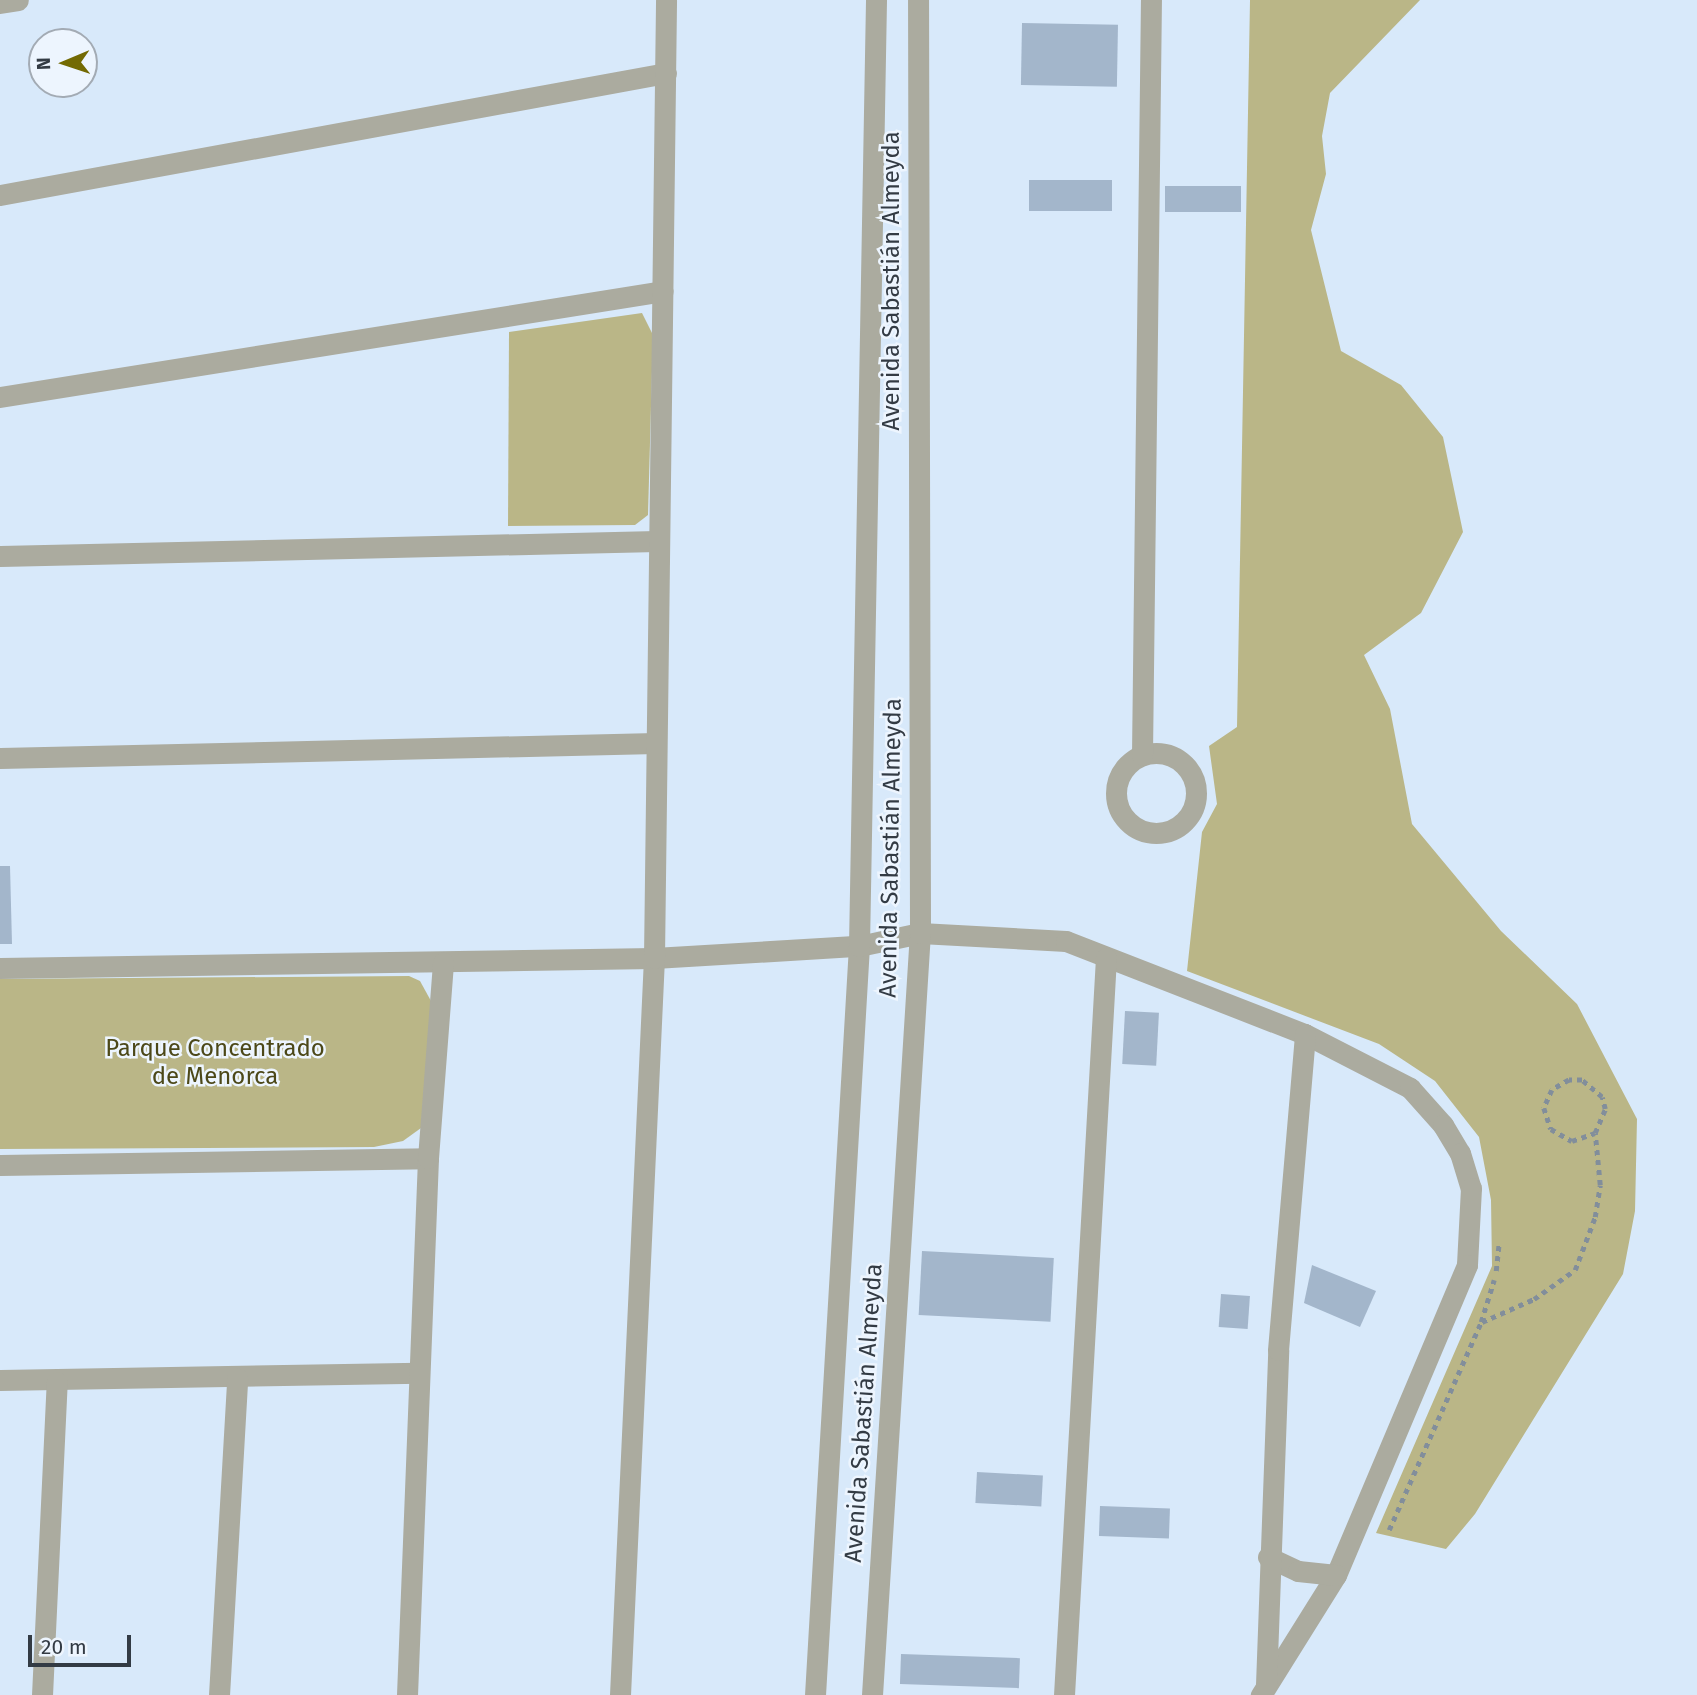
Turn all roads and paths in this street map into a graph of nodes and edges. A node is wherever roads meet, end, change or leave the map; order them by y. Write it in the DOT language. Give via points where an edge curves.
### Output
graph roads {
  1 [pos="18,0"];
  2 [pos="666,0"];
  3 [pos="876,0"];
  4 [pos="918,0"];
  5 [pos="1151,0"];
  6 [pos="0,3"];
  7 [pos="666,73"];
  8 [pos="0,195"];
  9 [pos="663,291"];
  10 [pos="0,397"];
  11 [pos="657,541"];
  12 [pos="0,556"];
  13 [pos="656,743"];
  14 [pos="1142,755"];
  15 [pos="0,758"];
  16 [pos="920,933"];
  17 [pos="859,946"];
  18 [pos="654,958"];
  19 [pos="1107,958"];
  20 [pos="443,963"];
  21 [pos="0,968"];
  22 [pos="1305,1034"];
  23 [pos="1595,1133"];
  24 [pos="428,1158"];
  25 [pos="0,1165"];
  26 [pos="1499,1236"];
  27 [pos="1481,1322"];
  28 [pos="419,1373"];
  29 [pos="237,1379"];
  30 [pos="0,1380"];
  31 [pos="57,1382"];
  32 [pos="1388,1530"];
  33 [pos="1268,1557"];
  34 [pos="1335,1575"];
  35 [pos="1264,1691"];
  36 [pos="42,1695"];
  37 [pos="219,1695"];
  38 [pos="407,1695"];
  39 [pos="620,1695"];
  40 [pos="815,1695"];
  41 [pos="872,1695"];
  42 [pos="1064,1695"];
  1 -- 6 [label="street"];
  2 -- 7 [label="street"];
  3 -- 17 [label="street, Avenida Sabastián Almeyda"];
  4 -- 16 [label="street, Avenida Sabastián Almeyda"];
  5 -- 14 [label="street"];
  7 -- 8 [label="street"];
  7 -- 9 [label="street"];
  9 -- 10 [label="street"];
  9 -- 11 [label="street"];
  11 -- 12 [label="street"];
  11 -- 13 [label="street"];
  13 -- 15 [label="street"];
  13 -- 18 [label="street"];
  16 -- 17 [label="street"];
  16 -- 19 [label="street" via="1066,941"];
  16 -- 41 [label="street, Avenida Sabastián Almeyda"];
  17 -- 18 [label="street"];
  17 -- 40 [label="street, Avenida Sabastián Almeyda"];
  18 -- 20 [label="street"];
  18 -- 39 [label="street"];
  19 -- 22 [label="street"];
  19 -- 42 [label="street"];
  20 -- 21 [label="street"];
  20 -- 24 [label="street"];
  22 -- 33 [label="street" via="1278,1350"];
  22 -- 34 [label="street" via="1410,1087 1460,1153 1471,1188 1467,1265"];
  23 -- 23 [label="path" via="1605,1110 1594,1087 1569,1080 1552,1090 1544,1108 1551,1129 1572,1141"];
  23 -- 27 [label="path" via="1600,1185 1595,1217 1575,1270 1534,1299"];
  24 -- 25 [label="street"];
  24 -- 28 [label="street"];
  26 -- 27 [label="path" via="1499,1262"];
  27 -- 32 [label="path"];
  28 -- 29 [label="street"];
  28 -- 38 [label="street"];
  29 -- 31 [label="street"];
  29 -- 37 [label="street"];
  30 -- 31 [label="street"];
  31 -- 36 [label="street" via="53,1539"];
  33 -- 34 [label="street" via="1298,1571"];
  33 -- 35 [label="street"];
  34 -- 35 [label="street"];
}
